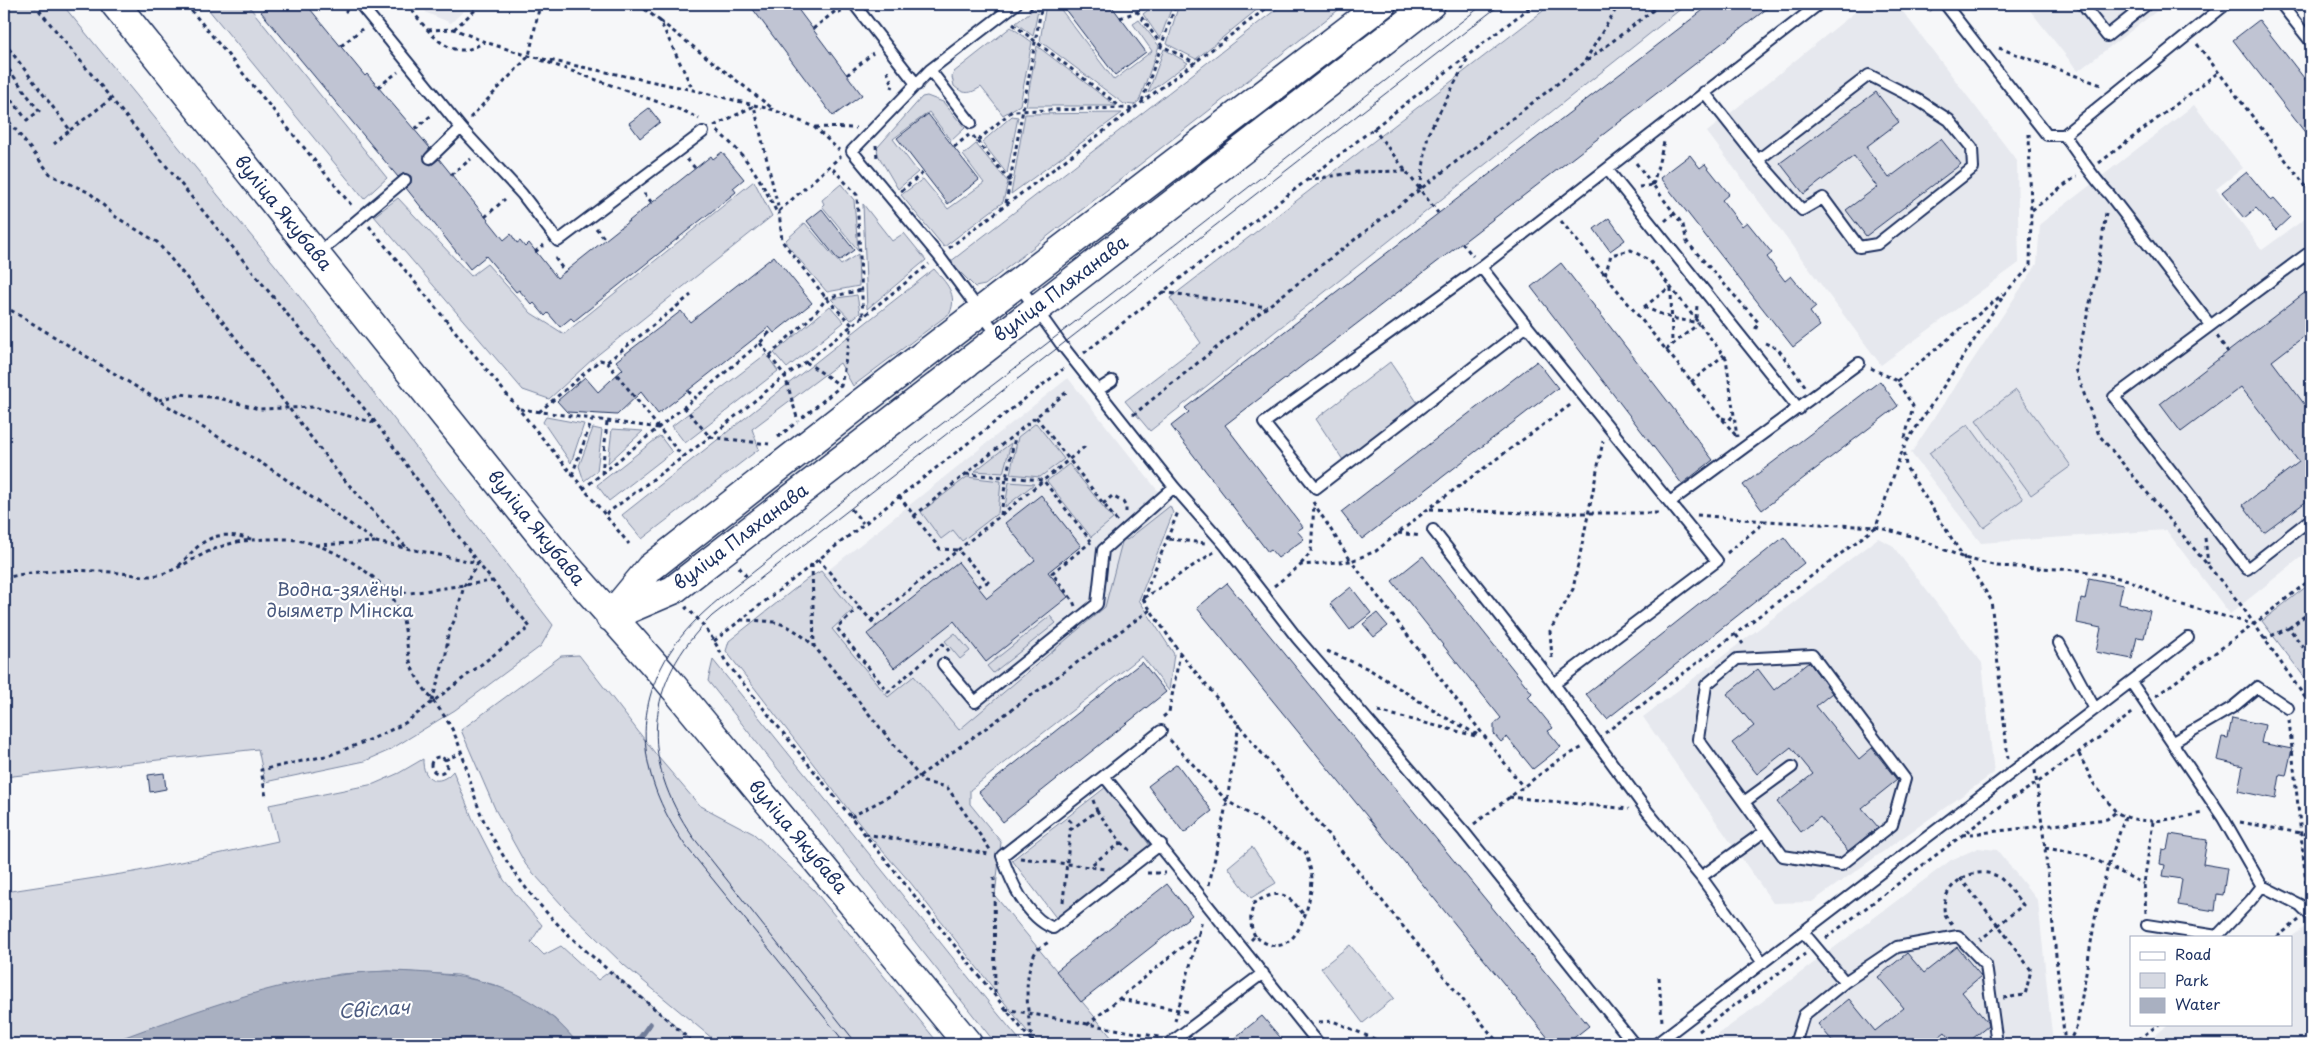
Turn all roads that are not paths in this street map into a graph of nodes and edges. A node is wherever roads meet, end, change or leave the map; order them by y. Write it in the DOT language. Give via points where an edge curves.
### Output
graph roads {
  1 [pos="115,4"];
  2 [pos="360,4"];
  3 [pos="854,4"];
  4 [pos="1016,4"];
  5 [pos="1431,4"];
  6 [pos="1819,4"];
  7 [pos="1945,4"];
  8 [pos="2082,4"];
  9 [pos="2148,4"];
  10 [pos="2226,4"];
  11 [pos="2281,4"];
  12 [pos="1379,6"];
  13 [pos="1396,31"];
  14 [pos="2311,42"];
  15 [pos="930,70"];
  16 [pos="917,85"];
  17 [pos="1704,92"];
  18 [pos="461,128"];
  19 [pos="969,128"];
  20 [pos="709,132"];
  21 [pos="2064,135"];
  22 [pos="430,158"];
  23 [pos="1758,160"];
  24 [pos="1608,169"];
  25 [pos="404,180"];
  26 [pos="316,254"];
  27 [pos="2311,260"];
  28 [pos="1481,267"];
  29 [pos="1018,283"];
  30 [pos="1036,309"];
  31 [pos="980,311"];
  32 [pos="2210,325"];
  33 [pos="1527,326"];
  34 [pos="999,337"];
  35 [pos="1859,363"];
  36 [pos="1112,381"];
  37 [pos="1098,390"];
  38 [pos="1799,409"];
  39 [pos="1174,487"];
  40 [pos="1670,502"];
  41 [pos="2311,519"];
  42 [pos="1433,530"];
  43 [pos="610,617"];
  44 [pos="2188,638"];
  45 [pos="2059,643"];
  46 [pos="943,664"];
  47 [pos="2131,682"];
  48 [pos="1554,684"];
  49 [pos="2288,708"];
  50 [pos="2095,710"];
  51 [pos="1162,731"];
  52 [pos="2173,742"];
  53 [pos="1792,767"];
  54 [pos="1104,776"];
  55 [pos="1744,802"];
  56 [pos="1765,831"];
  57 [pos="1161,844"];
  58 [pos="1701,877"];
  59 [pos="2262,886"];
  60 [pos="2310,915"];
  61 [pos="2147,925"];
  62 [pos="1803,932"];
  63 [pos="1763,963"];
  64 [pos="1263,973"];
  65 [pos="1845,982"];
  66 [pos="1170,1042"];
  67 [pos="1663,1042"];
  68 [pos="968,1044"];
  69 [pos="1319,1044"];
  70 [pos="1634,1044"];
  71 [pos="1795,1044"];
  72 [pos="1997,1044"];
  1 -- 26 [label="main road, вуліца Якубава"];
  2 -- 18 [label="lane"];
  3 -- 16 [label="lane"];
  4 -- 15 [label="lane"];
  5 -- 13 [label="main road, вуліца Пляханава"];
  6 -- 17 [label="lane"];
  7 -- 21 [label="lane" via="2047,136"];
  8 -- 9 [label="lane" via="2107,36"];
  10 -- 21 [label="lane"];
  11 -- 14 [label="lane"];
  12 -- 13 [label="main road"];
  12 -- 29 [label="main road, вуліца Пляханава"];
  13 -- 30 [label="main road, вуліца Пляханава"];
  15 -- 16 [label="lane"];
  15 -- 19 [label="lane"];
  16 -- 31 [label="lane" via="852,151"];
  17 -- 23 [label="lane"];
  17 -- 24 [label="lane"];
  18 -- 20 [label="lane" via="522,194 558,241"];
  18 -- 22 [label="lane"];
  21 -- 32 [label="lane" via="2096,181"];
  23 -- 23 [label="lane" via="1802,210 1823,198 1859,247 1877,244 1973,168 1974,160 1972,148 1949,120 1869,74"];
  24 -- 28 [label="lane"];
  24 -- 38 [label="lane"];
  25 -- 26 [label="lane"];
  26 -- 43 [label="main road, вуліца Якубава"];
  27 -- 32 [label="lane" via="2307,254"];
  28 -- 33 [label="lane"];
  28 -- 33 [label="lane" via="1264,423 1316,488"];
  29 -- 30 [label="lane"];
  29 -- 31 [label="main road, вуліца Пляханава"];
  30 -- 34 [label="main road, вуліца Пляханава"];
  30 -- 37 [label="lane"];
  31 -- 34 [label="lane"];
  31 -- 43 [label="main road, вуліца Пляханава" via="650,568"];
  32 -- 41 [label="lane" via="2114,396 2247,569"];
  33 -- 40 [label="lane"];
  34 -- 43 [label="main road, вуліца Пляханава" via="673,590"];
  35 -- 38 [label="lane"];
  36 -- 37 [label="lane"];
  37 -- 39 [label="lane"];
  38 -- 40 [label="lane"];
  39 -- 46 [label="lane" via="1103,550 1098,604 975,702"];
  39 -- 70 [label="lane" via="1464,832"];
  40 -- 48 [label="lane" via="1718,561"];
  42 -- 48 [label="lane"];
  43 -- 68 [label="main road, вуліца Якубава" via="667,679"];
  44 -- 47 [label="lane"];
  45 -- 50 [label="lane"];
  47 -- 50 [label="lane"];
  47 -- 52 [label="lane"];
  48 -- 58 [label="lane" via="1647,811"];
  49 -- 52 [label="lane" via="2257,687 2233,707"];
  50 -- 62 [label="lane"];
  51 -- 54 [label="lane"];
  52 -- 59 [label="lane" via="2223,818"];
  53 -- 55 [label="lane"];
  54 -- 57 [label="lane"];
  54 -- 57 [label="lane" via="997,855 1010,881 1040,923 1053,928"];
  55 -- 56 [label="lane"];
  55 -- 56 [label="lane" via="1698,739 1706,685 1737,659 1812,655 1905,779 1892,825 1841,865 1783,856"];
  56 -- 58 [label="lane"];
  57 -- 64 [label="lane"];
  58 -- 63 [label="lane"];
  59 -- 60 [label="lane" via="2300,905"];
  59 -- 61 [label="lane" via="2217,936"];
  62 -- 63 [label="lane"];
  62 -- 65 [label="lane"];
  63 -- 67 [label="lane"];
  64 -- 66 [label="lane"];
  64 -- 69 [label="lane"];
  65 -- 71 [label="lane" via="1804,1015"];
  65 -- 72 [label="lane" via="1897,947 1958,936 1986,965"];
}
